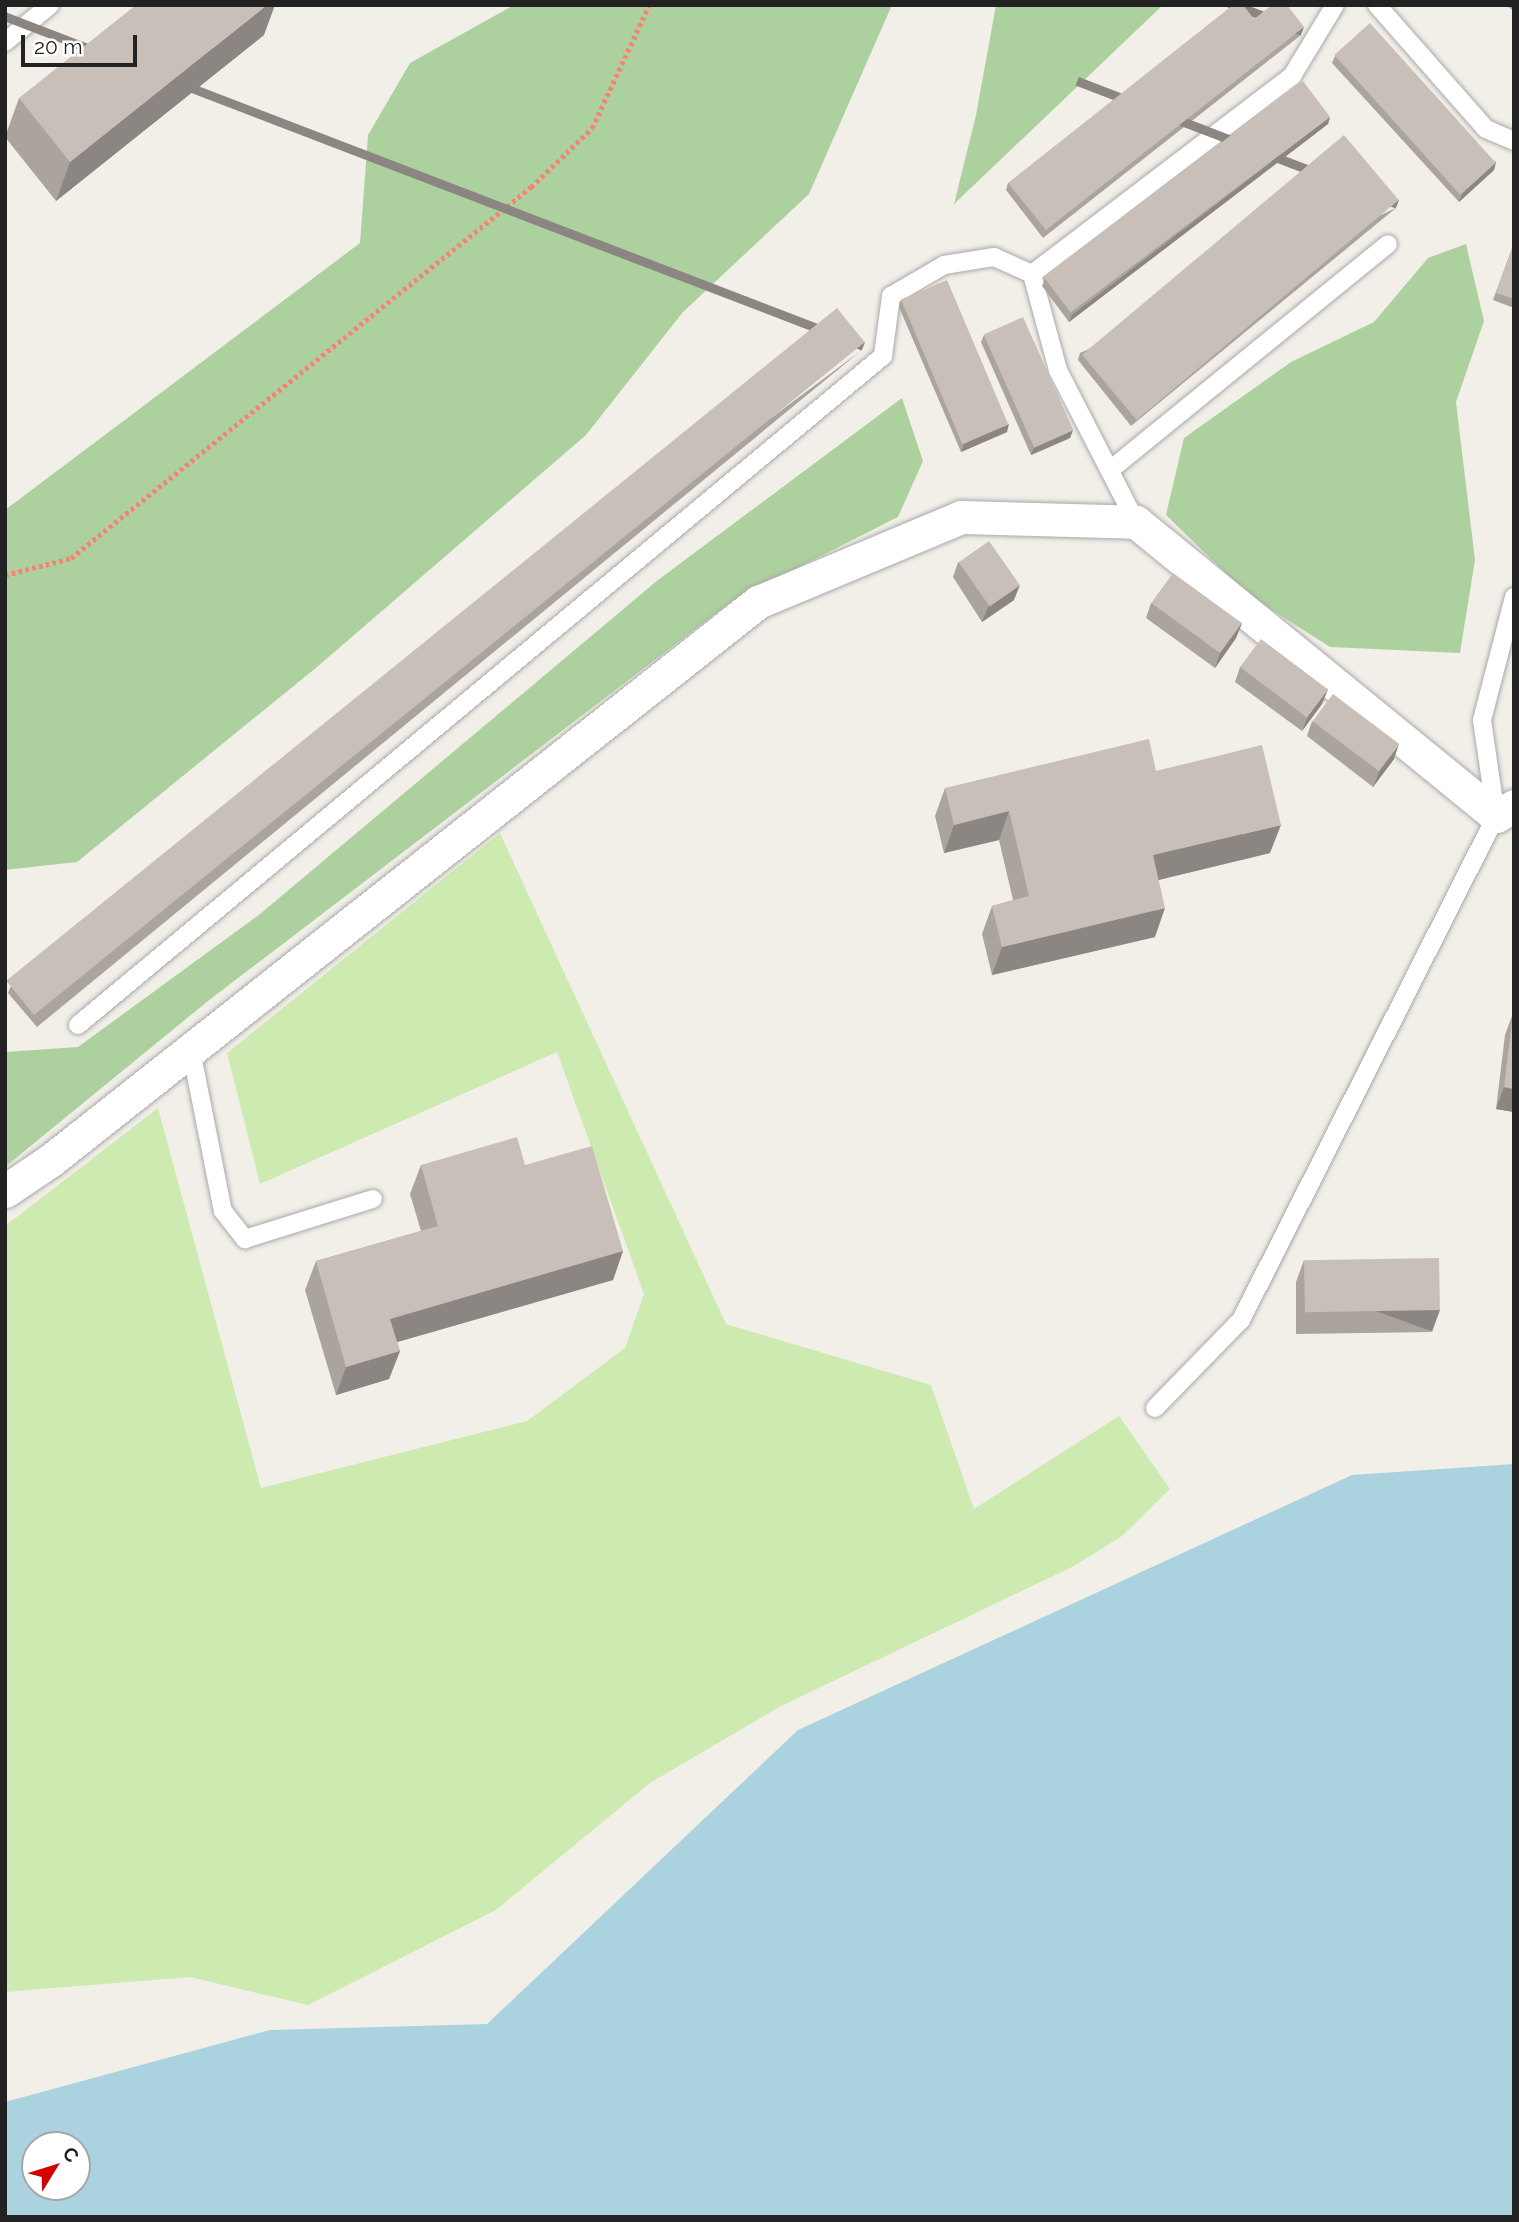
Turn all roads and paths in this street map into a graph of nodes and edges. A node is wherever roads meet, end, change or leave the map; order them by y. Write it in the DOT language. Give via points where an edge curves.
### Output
graph roads {
  1 [pos="50,5"];
  2 [pos="649,5"];
  3 [pos="1335,5"];
  4 [pos="1377,5"];
  5 [pos="5,42"];
  6 [pos="1514,141"];
  7 [pos="1388,244"];
  8 [pos="1032,274"];
  9 [pos="1110,470"];
  10 [pos="1136,522"];
  11 [pos="5,575"];
  12 [pos="1514,597"];
  13 [pos="1505,811"];
  14 [pos="78,1025"];
  15 [pos="191,1050"];
  16 [pos="5,1191"];
  17 [pos="373,1199"];
  18 [pos="1155,1408"];
  1 -- 5 [label="lane"];
  2 -- 11 [label="path" via="592,128 531,187 71,558"];
  3 -- 8 [label="lane" via="1292,76"];
  4 -- 6 [label="lane" via="1486,129"];
  7 -- 9 [label="lane"];
  8 -- 9 [label="lane" via="1058,370"];
  8 -- 14 [label="lane" via="994,257 982,258 944,265 891,296 884,356"];
  9 -- 10 [label="lane"];
  10 -- 13 [label="street"];
  10 -- 15 [label="street" via="961,517 758,602"];
  12 -- 13 [label="lane" via="1482,720"];
  13 -- 18 [label="lane" via="1241,1320"];
  15 -- 16 [label="street"];
  15 -- 17 [label="lane" via="223,1211 245,1238"];
}
